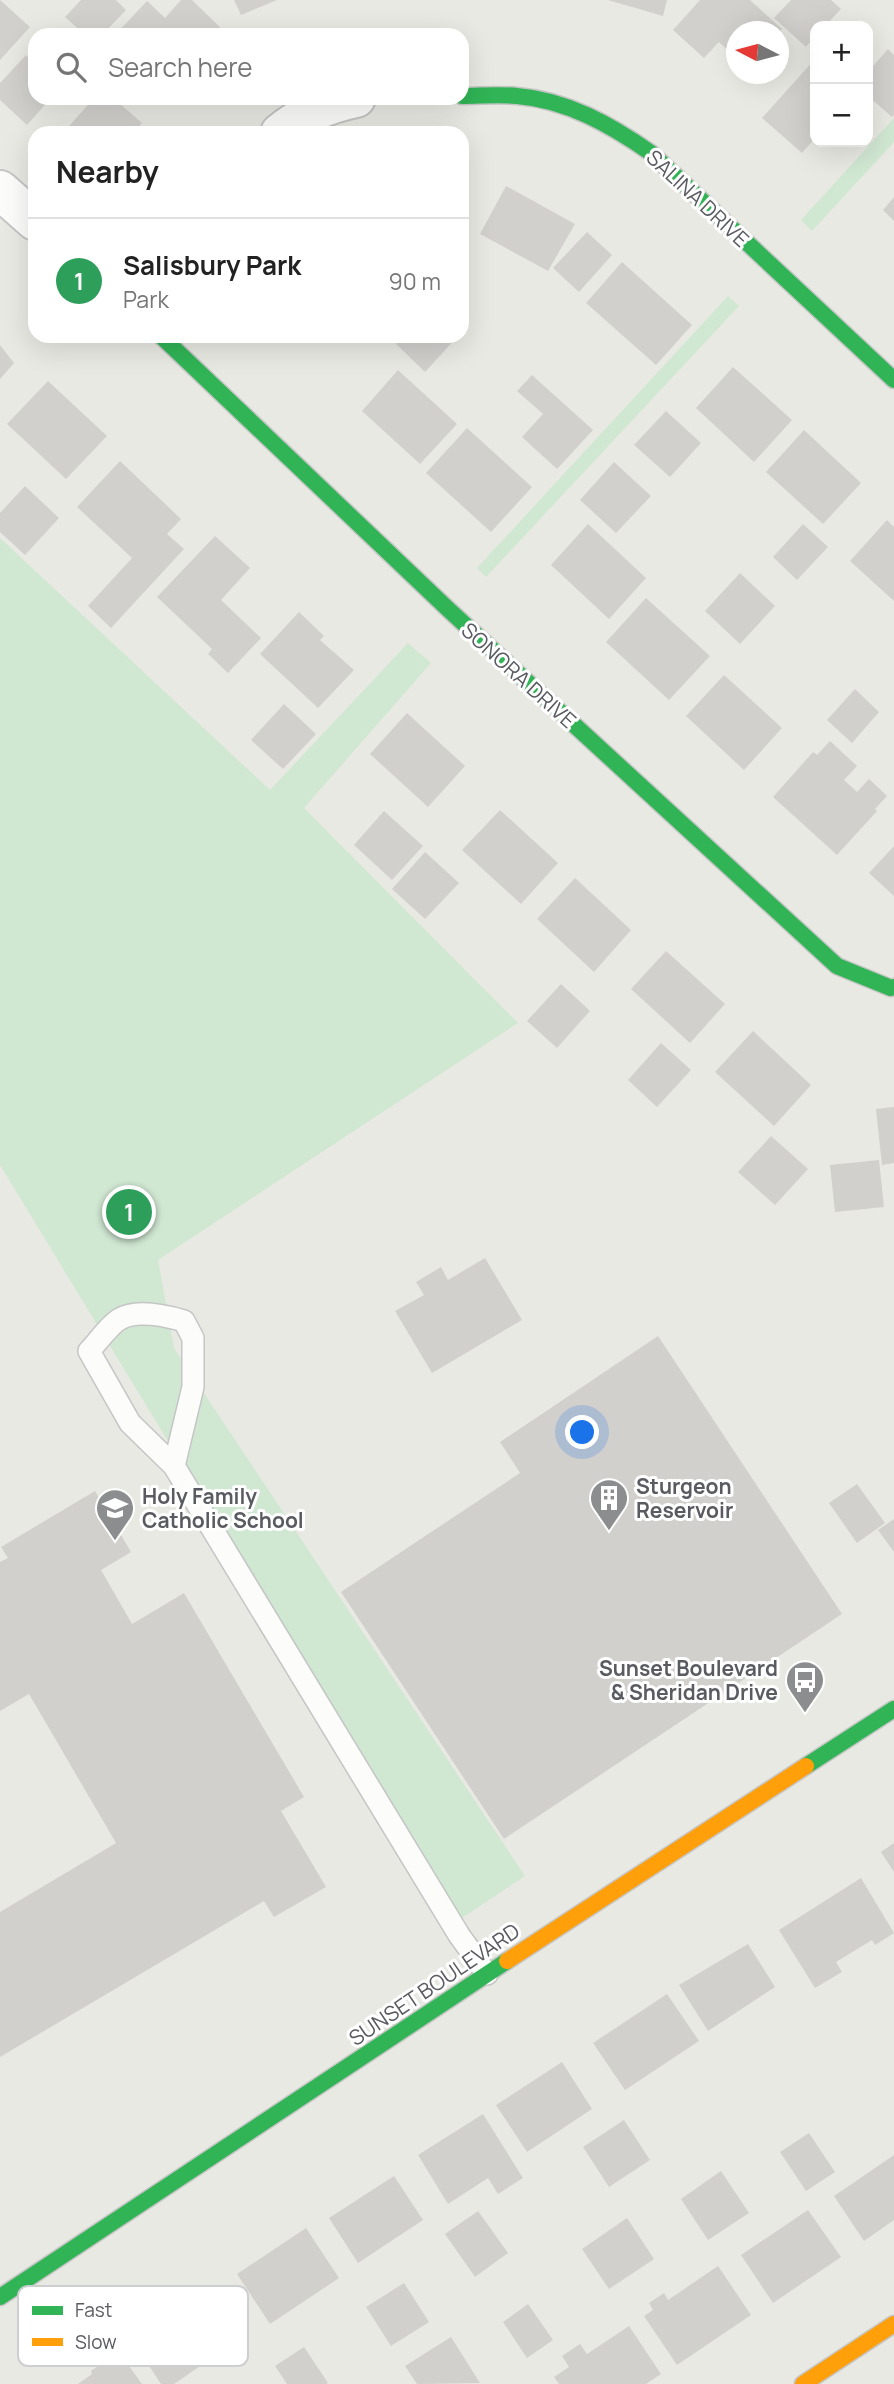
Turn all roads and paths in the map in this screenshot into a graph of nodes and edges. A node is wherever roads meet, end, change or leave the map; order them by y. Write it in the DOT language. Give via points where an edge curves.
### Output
graph roads {
  1 [pos="469,96"];
  2 [pos="331,105"];
  3 [pos="288,126"];
  4 [pos="0,190"];
  5 [pos="28,216"];
  6 [pos="168,343"];
  7 [pos="894,380"];
  8 [pos="894,987"];
  9 [pos="174,1466"];
  10 [pos="894,1709"];
  11 [pos="487,1973"];
  12 [pos="0,2297"];
  13 [pos="894,2323"];
  14 [pos="803,2384"];
  1 -- 7 [label="street, SALINA DRIVE" via="519,96 550,102 580,111 629,137 652,153"];
  2 -- 3 [label="street"];
  4 -- 5 [label="street"];
  6 -- 8 [label="street, SONORA DRIVE" via="449,610 838,966"];
  9 -- 9 [label="lane" via="193,1387 193,1338 184,1321 161,1314 120,1319 89,1351 130,1423"];
  9 -- 11 [label="lane" via="452,1923"];
  10 -- 11 [label="street, SUNSET BOULEVARD"];
  11 -- 12 [label="street, SUNSET BOULEVARD"];
  13 -- 14 [label="street"];
}
